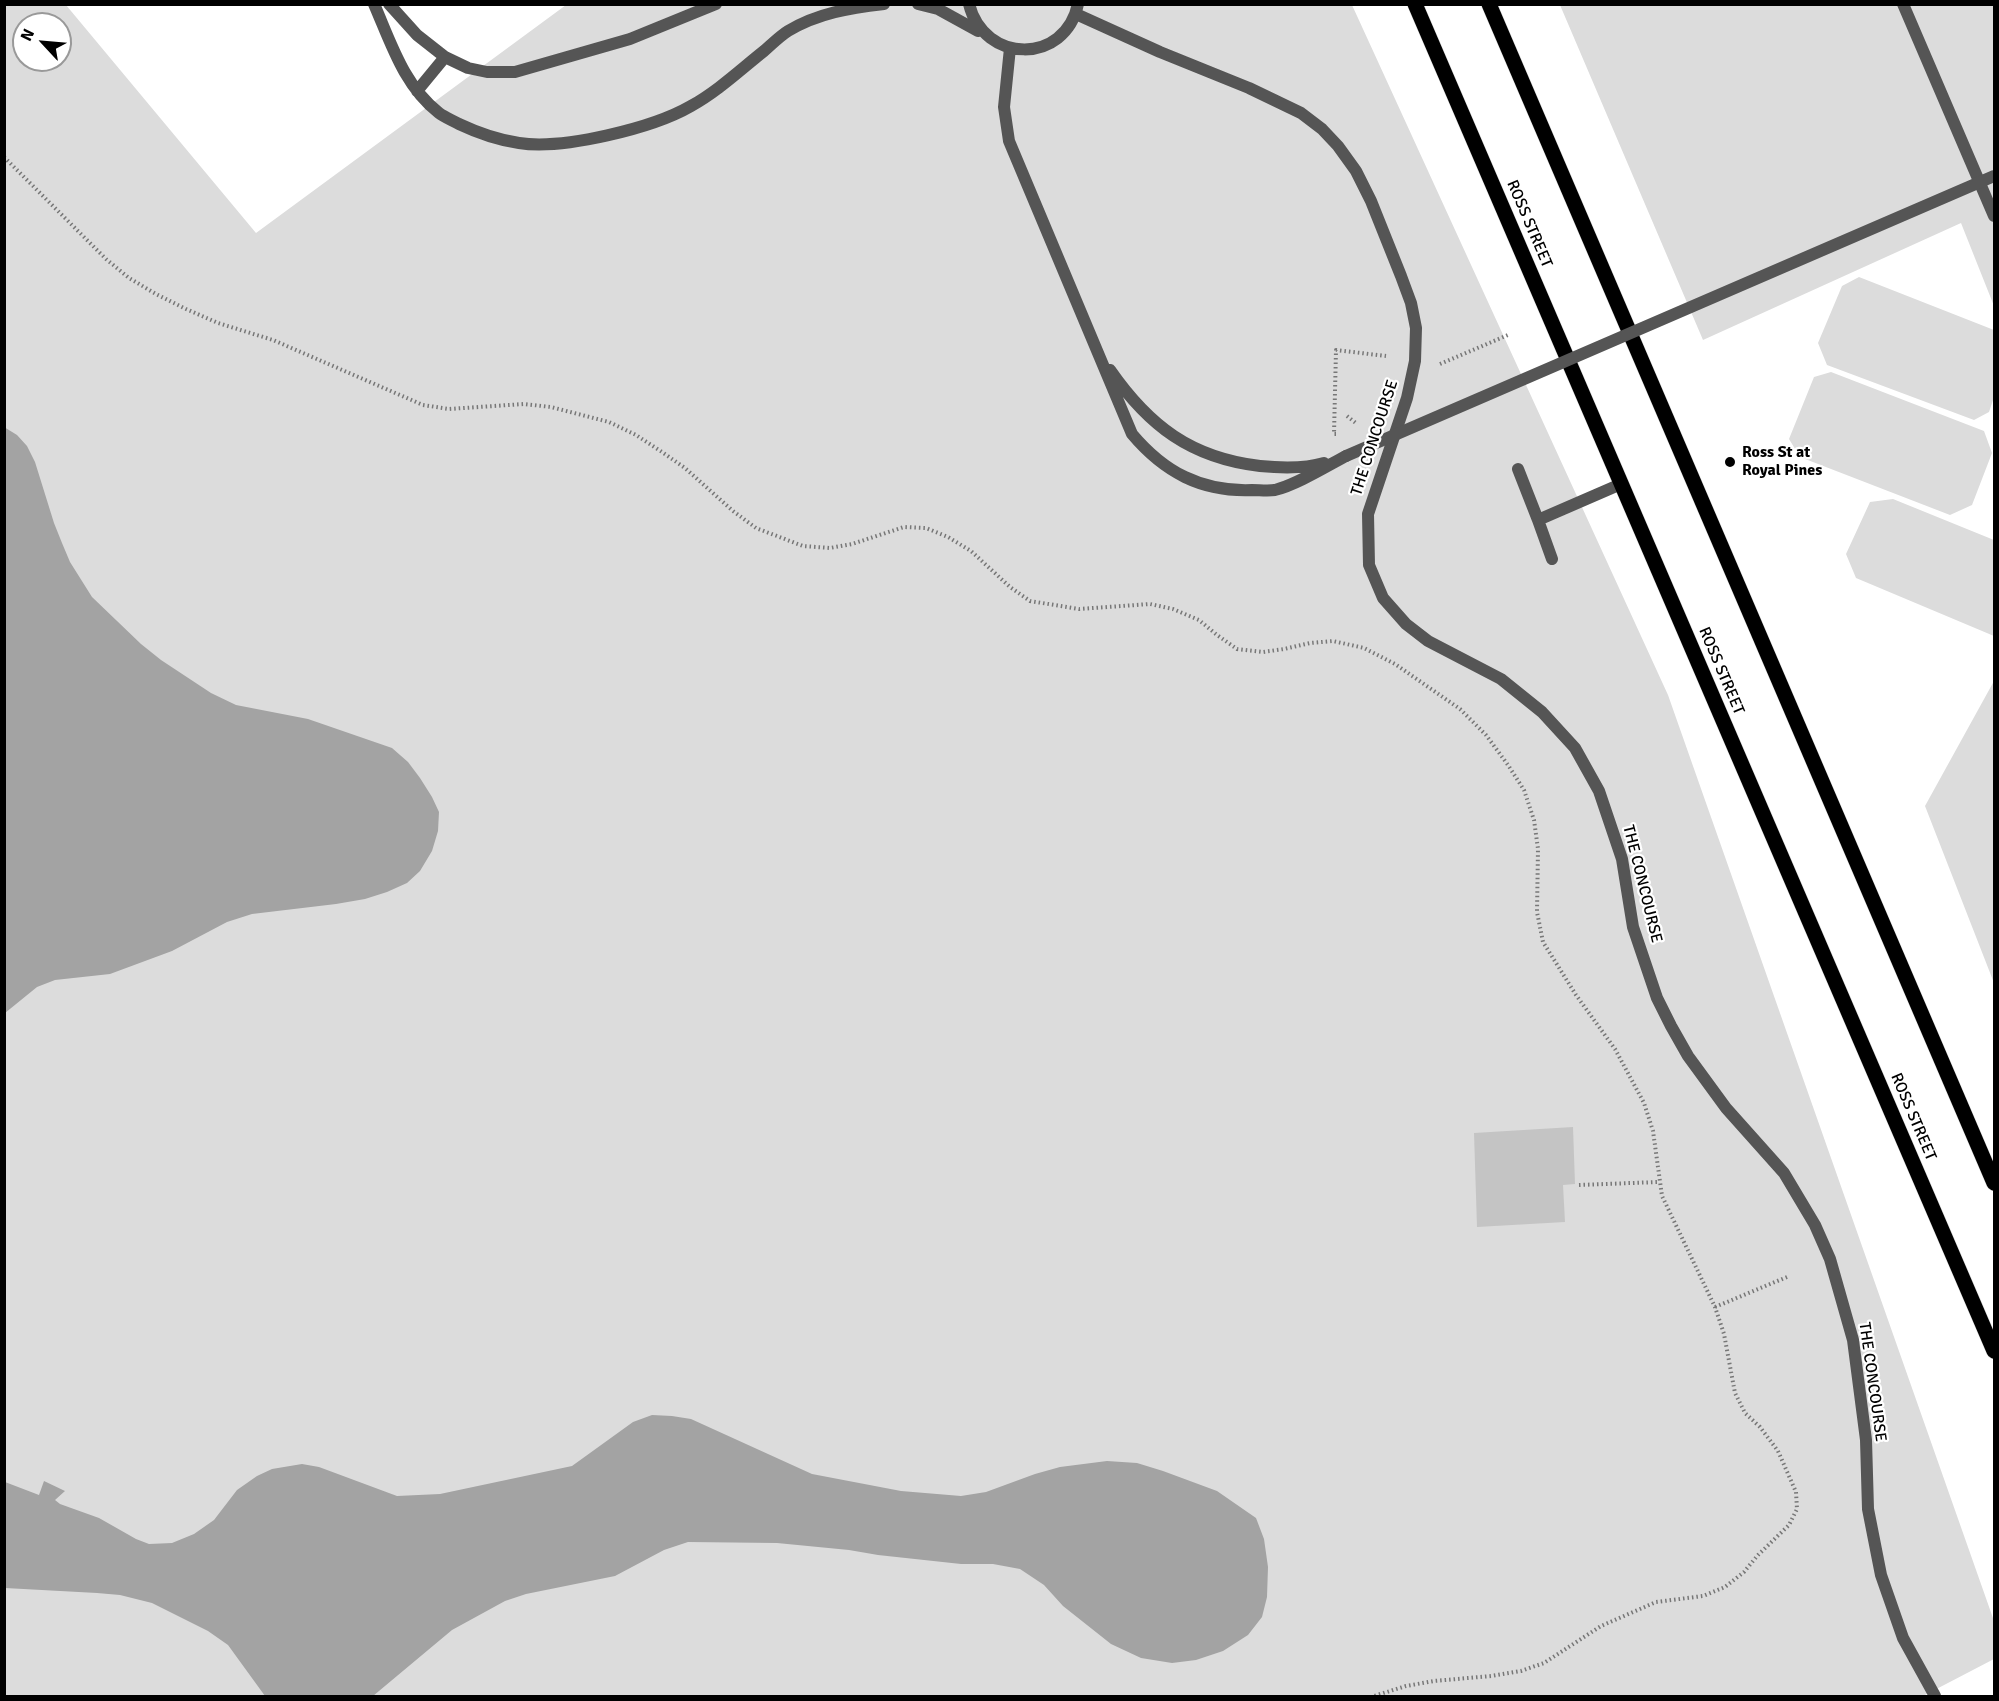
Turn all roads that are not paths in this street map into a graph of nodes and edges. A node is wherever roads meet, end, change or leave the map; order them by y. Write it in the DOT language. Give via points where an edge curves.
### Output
graph roads {
  1 [pos="374,4"];
  2 [pos="389,4"];
  3 [pos="716,4"];
  4 [pos="884,4"];
  5 [pos="918,4"];
  6 [pos="969,4"];
  7 [pos="1415,4"];
  8 [pos="1489,4"];
  9 [pos="1903,4"];
  10 [pos="1077,9"];
  11 [pos="987,37"];
  12 [pos="1010,48"];
  13 [pos="445,57"];
  14 [pos="417,91"];
  15 [pos="1995,176"];
  16 [pos="1995,216"];
  17 [pos="1101,357"];
  18 [pos="1346,456"];
  19 [pos="1518,469"];
  20 [pos="1621,484"];
  21 [pos="1538,520"];
  22 [pos="1552,559"];
  23 [pos="1995,1183"];
  24 [pos="1995,1351"];
  25 [pos="1935,1696"];
  1 -- 14 [label="street" via="404,73"];
  2 -- 13 [label="street"];
  3 -- 13 [label="street" via="630,39 515,72 468,68"];
  4 -- 14 [label="street" via="824,14 787,31 711,94 688,108 649,125 586,140 538,144 491,137 440,114"];
  5 -- 11 [label="street" via="938,9"];
  6 -- 11 [label="street" via="973,18"];
  7 -- 20 [label="main road, ROSS STREET"];
  8 -- 23 [label="main road"];
  9 -- 16 [label="street"];
  10 -- 12 [label="street" via="1065,32 1049,44 1029,50"];
  10 -- 25 [label="street, THE CONCOURSE" via="1160,52 1301,113 1322,129 1356,171 1401,276 1416,327 1415,361 1407,399 1368,514 1369,565 1383,598 1406,624 1428,641 1501,679 1542,712 1575,748 1599,791 1622,859 1633,927 1657,998 1688,1056 1726,1108 1784,1173 1830,1259 1852,1340 1866,1440 1868,1509 1881,1575 1903,1638"];
  11 -- 12 [label="street"];
  12 -- 17 [label="street" via="1004,107 1009,141"];
  13 -- 14 [label="street"];
  15 -- 18 [label="street, bridge"];
  17 -- 18 [label="street" via="1137,405 1186,444 1212,456 1240,464 1280,468 1316,465"];
  17 -- 18 [label="street" via="1132,434 1149,454 1176,473 1205,485 1237,491 1275,490"];
  19 -- 21 [label="street"];
  20 -- 21 [label="street"];
  20 -- 24 [label="main road, ROSS STREET"];
  21 -- 22 [label="street"];
}
